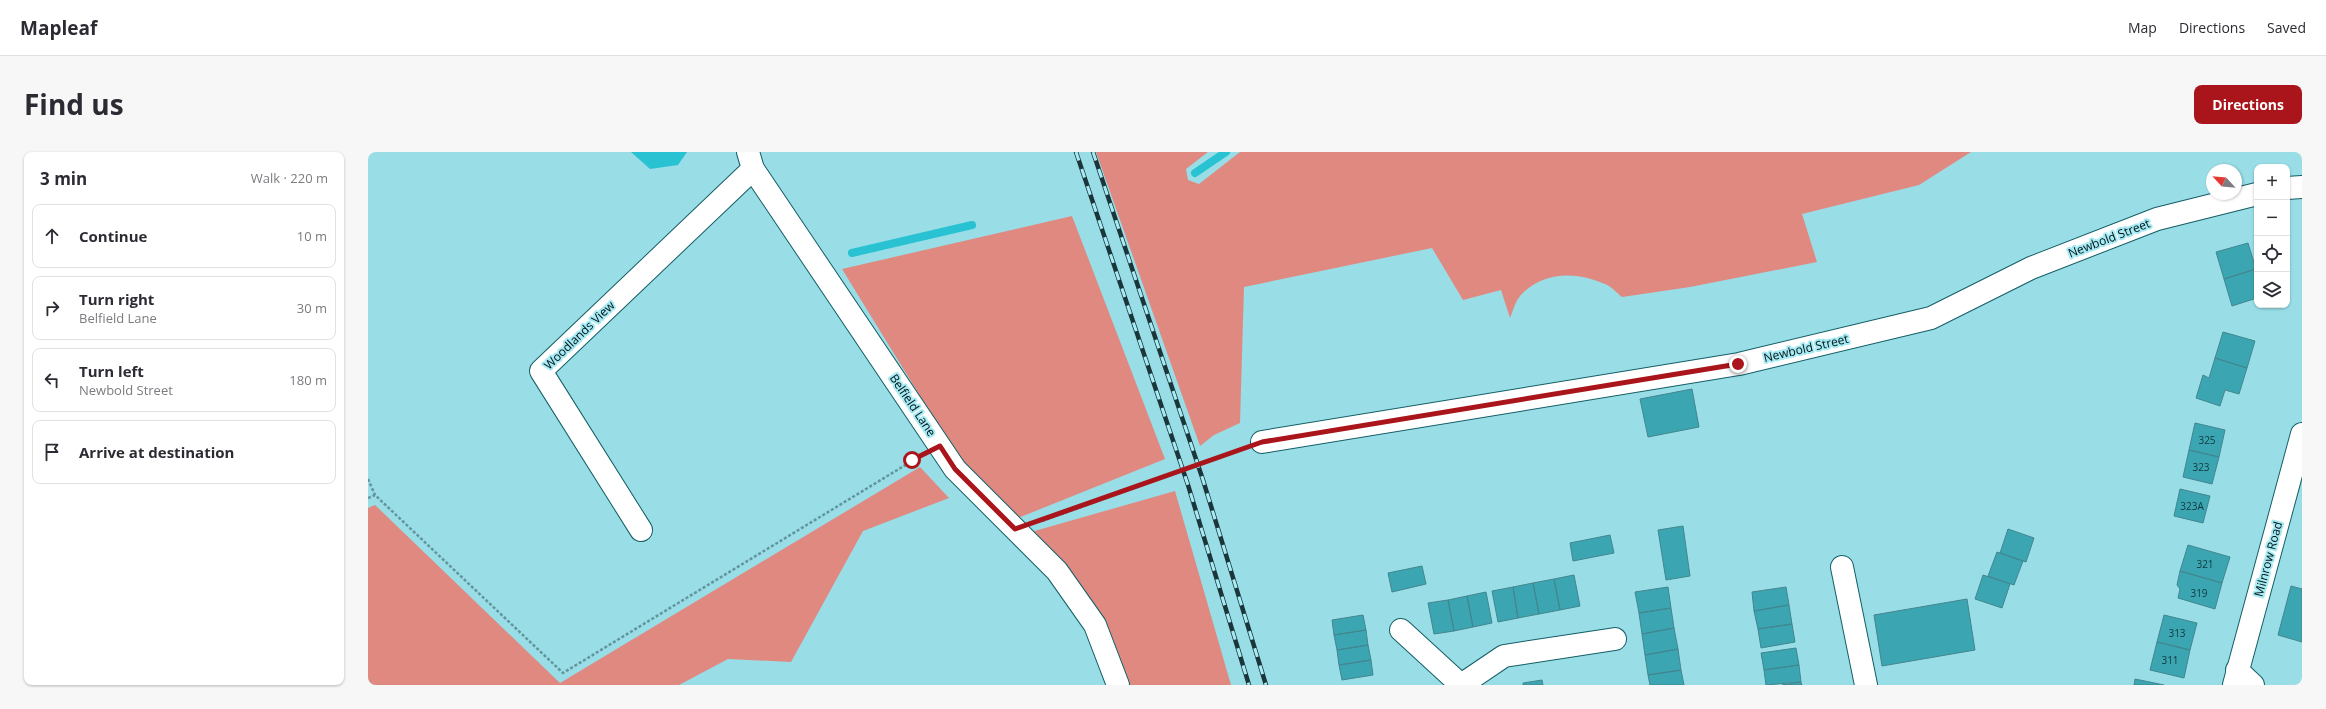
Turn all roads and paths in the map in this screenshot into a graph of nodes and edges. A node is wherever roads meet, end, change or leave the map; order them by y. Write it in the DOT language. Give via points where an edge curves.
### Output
graph roads {
  1 [pos="750,160"];
  2 [pos="2302,187"];
  3 [pos="2290,188"];
  4 [pos="2254,195"];
  5 [pos="2302,434"];
  6 [pos="1262,442"];
  7 [pos="940,446"];
  8 [pos="368,479"];
  9 [pos="375,495"];
  10 [pos="368,498"];
  11 [pos="1015,529"];
  12 [pos="641,530"];
  13 [pos="1842,567"];
  14 [pos="1401,630"];
  15 [pos="1615,639"];
  16 [pos="2236,677"];
  17 [pos="1118,685"];
  18 [pos="1461,685"];
  19 [pos="1866,685"];
  20 [pos="2252,685"];
  1 -- 7 [label="street, Belfield Lane"];
  1 -- 12 [label="street, Woodlands View" via="541,371"];
  2 -- 3 [label="street"];
  4 -- 6 [label="street, Newbold Street" via="2149,222 2031,268 1931,318 1738,364"];
  5 -- 16 [label="street, Milnrow Road"];
  6 -- 11 [label="path"];
  7 -- 9 [label="path" via="912,460 563,673"];
  7 -- 11 [label="street, Belfield Lane" via="955,469"];
  8 -- 9 [label="path"];
  9 -- 10 [label="path"];
  11 -- 17 [label="street, Belfield Lane" via="1057,571 1095,625"];
  13 -- 19 [label="street"];
  14 -- 18 [label="street"];
  15 -- 18 [label="street" via="1504,656"];
  16 -- 20 [label="street"];
}
